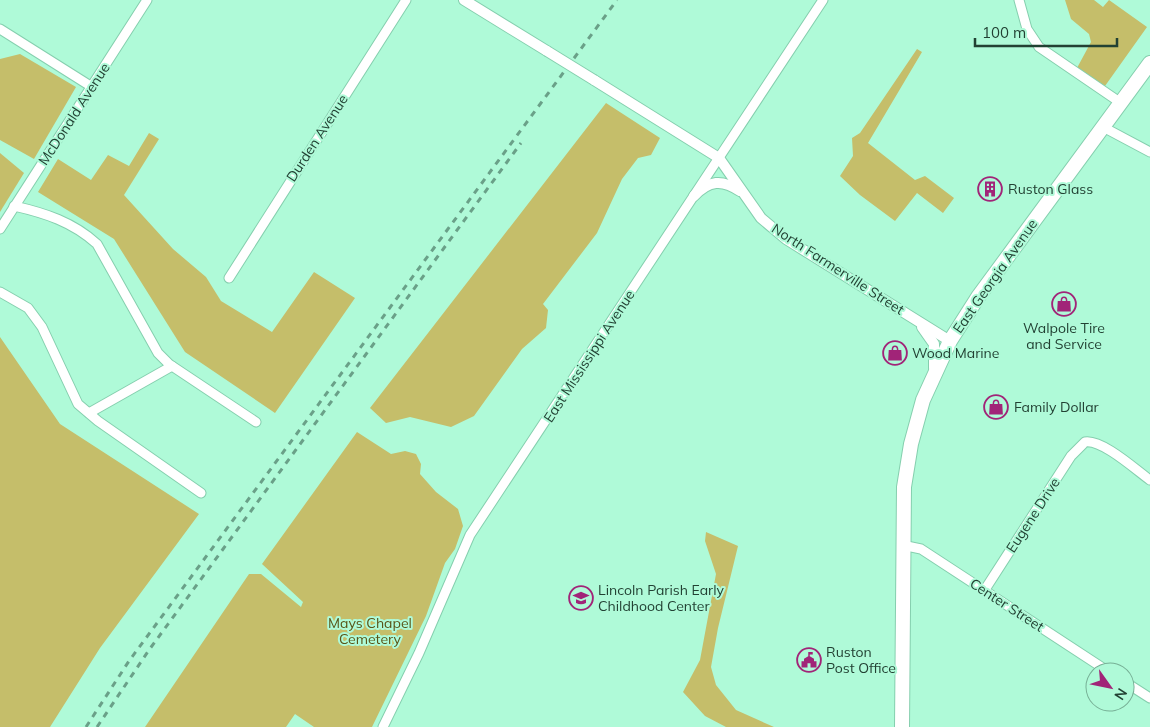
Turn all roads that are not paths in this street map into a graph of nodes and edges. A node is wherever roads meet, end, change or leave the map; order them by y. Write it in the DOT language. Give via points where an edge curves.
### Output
graph roads {
  1 [pos="147,0"];
  2 [pos="406,0"];
  3 [pos="464,0"];
  4 [pos="822,0"];
  5 [pos="1019,0"];
  6 [pos="0,29"];
  7 [pos="1150,63"];
  8 [pos="92,87"];
  9 [pos="1121,103"];
  10 [pos="1103,127"];
  11 [pos="1150,152"];
  12 [pos="719,158"];
  13 [pos="744,194"];
  14 [pos="694,196"];
  15 [pos="14,206"];
  16 [pos="0,229"];
  17 [pos="229,278"];
  18 [pos="0,292"];
  19 [pos="902,311"];
  20 [pos="950,341"];
  21 [pos="172,366"];
  22 [pos="932,380"];
  23 [pos="89,413"];
  24 [pos="256,422"];
  25 [pos="1150,480"];
  26 [pos="201,493"];
  27 [pos="902,545"];
  28 [pos="984,591"];
  29 [pos="1094,662"];
  30 [pos="1135,688"];
  31 [pos="1150,698"];
  32 [pos="383,727"];
  33 [pos="902,727"];
  1 -- 8 [label="street, McDonald Avenue"];
  2 -- 17 [label="street, Durden Avenue"];
  3 -- 12 [label="street, North Farmerville Street, bridge"];
  4 -- 12 [label="street, East Mississippi Avenue"];
  5 -- 9 [label="street" via="1026,29 1040,47"];
  6 -- 8 [label="street"];
  7 -- 9 [label="main road, East Georgia Avenue"];
  8 -- 15 [label="street, McDonald Avenue"];
  9 -- 10 [label="main road, East Georgia Avenue"];
  10 -- 11 [label="street"];
  10 -- 20 [label="main road, East Georgia Avenue" via="978,297"];
  12 -- 13 [label="street, North Farmerville Street"];
  12 -- 14 [label="street, East Mississippi Avenue"];
  13 -- 14 [label="street" via="725,182 716,182 705,185"];
  13 -- 19 [label="street, North Farmerville Street" via="761,218 786,239"];
  14 -- 32 [label="street, East Mississippi Avenue" via="470,535"];
  15 -- 16 [label="street, McDonald Avenue"];
  15 -- 21 [label="street" via="64,222 83,231 97,244 158,353"];
  18 -- 23 [label="street" via="28,308 38,320 78,404"];
  19 -- 20 [label="street, North Farmerville Street"];
  19 -- 22 [label="street" via="932,339 935,359"];
  20 -- 22 [label="main road, East Georgia Avenue"];
  21 -- 23 [label="street"];
  21 -- 24 [label="street"];
  22 -- 27 [label="main road, East Georgia Avenue" via="911,444 904,487"];
  23 -- 26 [label="street"];
  25 -- 28 [label="street, Eugene Drive" via="1102,446 1085,442 1071,456"];
  27 -- 28 [label="street, Center Street" via="921,549"];
  27 -- 33 [label="main road, East Georgia Avenue"];
  28 -- 29 [label="street, Center Street"];
  30 -- 31 [label="street"];
}
